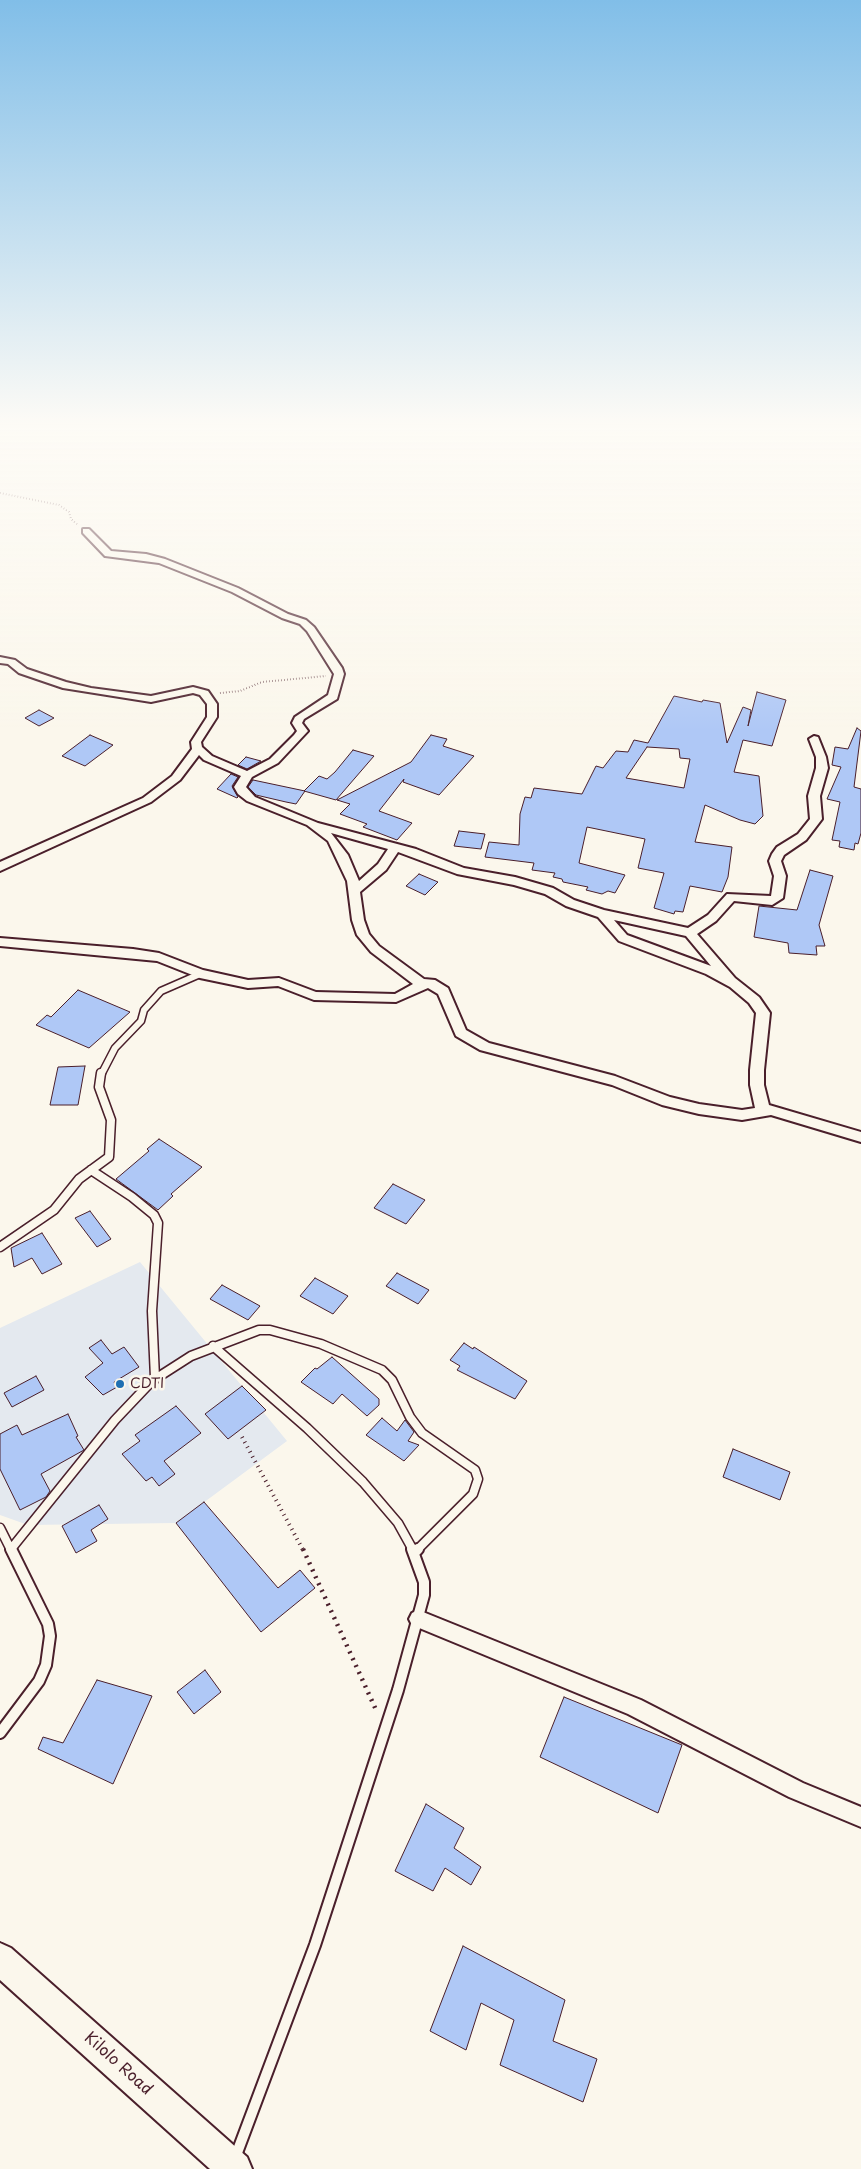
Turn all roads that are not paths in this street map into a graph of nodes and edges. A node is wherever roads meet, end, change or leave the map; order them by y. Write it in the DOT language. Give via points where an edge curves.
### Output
graph roads {
  1 [pos="86,531"];
  2 [pos="0,660"];
  3 [pos="814,739"];
  4 [pos="198,749"];
  5 [pos="247,775"];
  6 [pos="312,824"];
  7 [pos="395,847"];
  8 [pos="0,867"];
  9 [pos="354,890"];
  10 [pos="602,914"];
  11 [pos="690,933"];
  12 [pos="0,942"];
  13 [pos="200,974"];
  14 [pos="730,981"];
  15 [pos="422,984"];
  16 [pos="763,1112"];
  17 [pos="861,1137"];
  18 [pos="91,1170"];
  19 [pos="0,1247"];
  20 [pos="213,1346"];
  21 [pos="155,1378"];
  22 [pos="0,1528"];
  23 [pos="12,1550"];
  24 [pos="414,1553"];
  25 [pos="418,1619"];
  26 [pos="0,1733"];
  27 [pos="861,1817"];
  28 [pos="0,1960"];
  29 [pos="234,2167"];
  1 -- 5 [label="street" via="108,554 162,561 303,622 339,671 333,697 300,716 298,723 303,730 298,737 274,761"];
  2 -- 4 [label="street" via="11,662 23,672 91,691 152,699 193,690 204,693 212,704 212,717 196,742"];
  3 -- 11 [label="street" via="822,768 814,796 816,819 802,837 778,854 775,861 780,876 777,898 772,901 731,897 712,918"];
  4 -- 5 [label="street" via="208,758"];
  4 -- 8 [label="street" via="176,778 147,800"];
  5 -- 6 [label="street" via="240,787 251,799"];
  6 -- 7 [label="street"];
  6 -- 9 [label="street" via="332,839 342,855"];
  7 -- 9 [label="street" via="382,867"];
  7 -- 10 [label="street" via="461,871 515,881 549,892"];
  9 -- 15 [label="street" via="363,935 375,949"];
  10 -- 11 [label="street"];
  10 -- 14 [label="street" via="623,938"];
  11 -- 14 [label="street"];
  12 -- 13 [label="street" via="142,954 166,959"];
  13 -- 15 [label="street" via="248,984 279,982 314,996 338,998 396,998"];
  13 -- 18 [label="lane" via="160,991 144,1010 141,1021 108,1058 99,1084 111,1120 111,1147 105,1162"];
  14 -- 16 [label="street" via="754,1000 763,1014 756,1070"];
  15 -- 16 [label="street" via="430,984 443,991 461,1033 485,1047 615,1081 699,1109 742,1115"];
  16 -- 17 [label="street" via="777,1112"];
  18 -- 19 [label="lane" via="79,1179 54,1210"];
  18 -- 21 [label="lane" via="132,1197 154,1215 158,1223 152,1311"];
  20 -- 21 [label="lane"];
  20 -- 24 [label="lane" via="308,1428 363,1482 398,1523"];
  20 -- 24 [label="lane" via="259,1330 282,1331 321,1344 389,1376 422,1433 475,1470 478,1479 473,1494"];
  21 -- 23 [label="lane" via="116,1420"];
  22 -- 23 [label="lane"];
  23 -- 26 [label="lane" via="48,1624 50,1648 39,1681"];
  24 -- 25 [label="lane" via="424,1582"];
  25 -- 27 [label="street" via="634,1707 796,1790"];
  25 -- 29 [label="lane" via="315,1945"];
  28 -- 29 [label="main road, Kilolo Road"];
}
